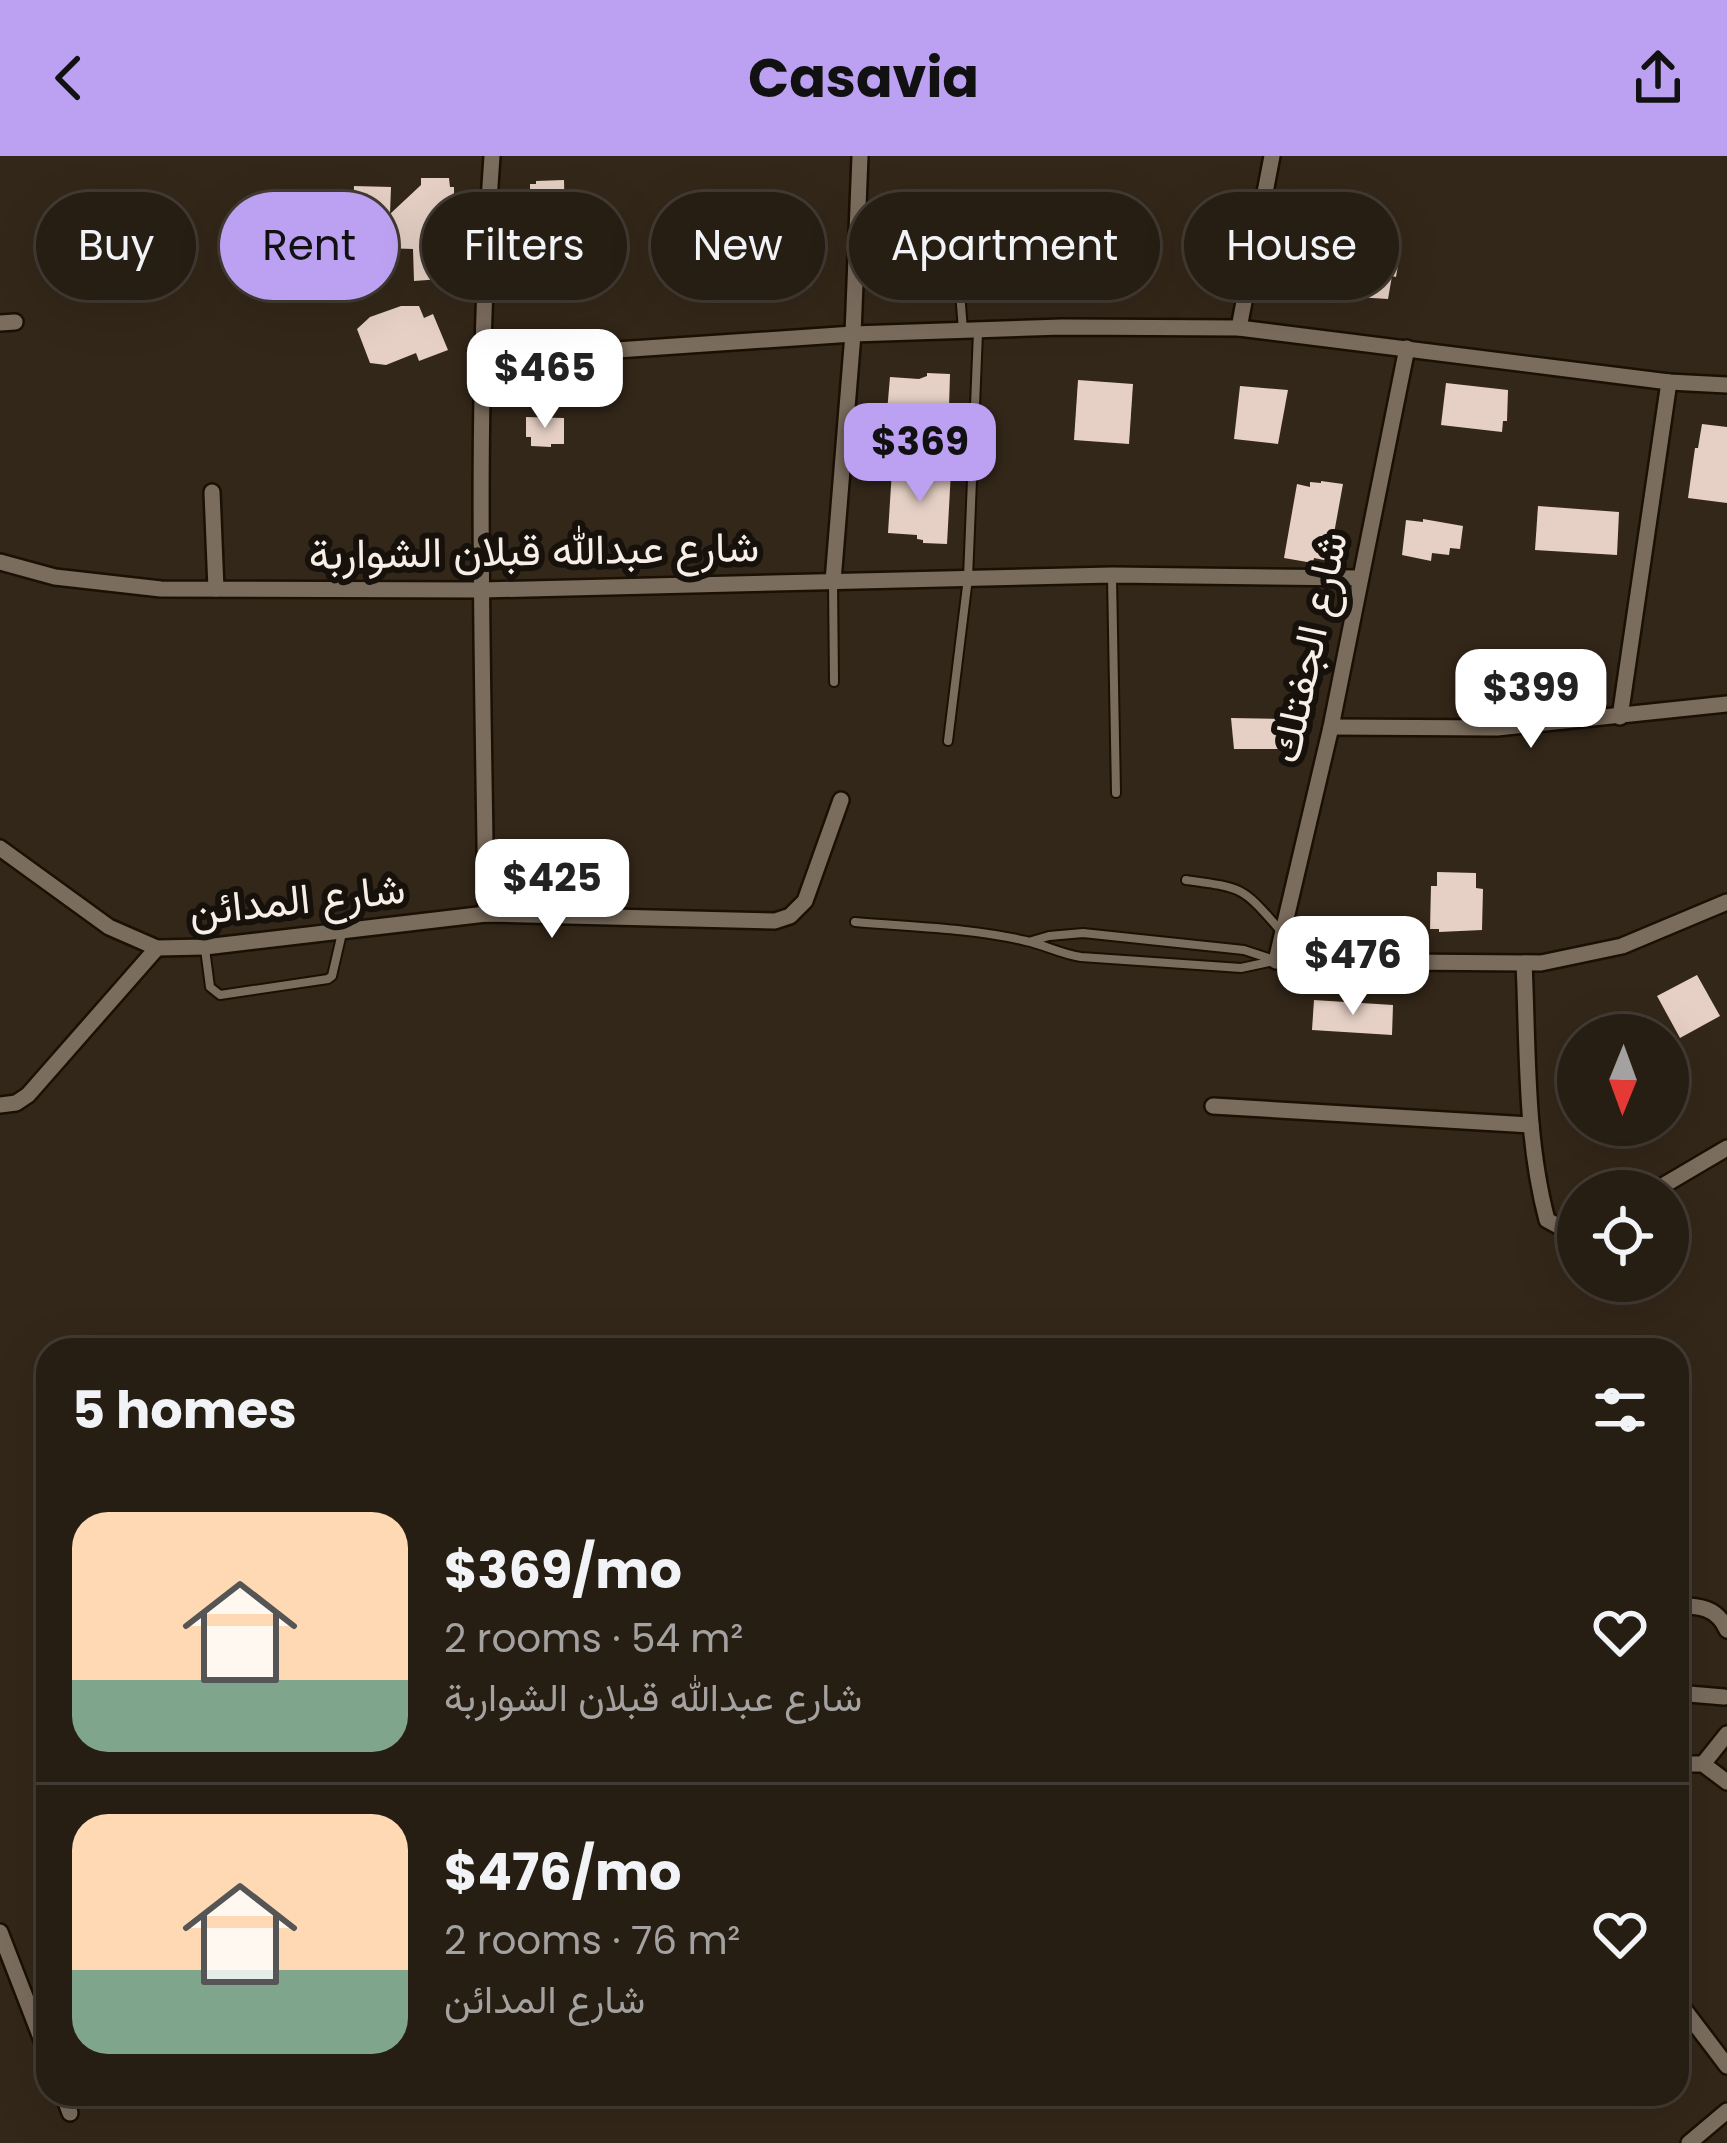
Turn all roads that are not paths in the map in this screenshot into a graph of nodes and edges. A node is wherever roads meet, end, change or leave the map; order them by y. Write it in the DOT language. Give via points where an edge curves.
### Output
graph roads {
  1 [pos="493,156"];
  2 [pos="860,156"];
  3 [pos="1272,156"];
  4 [pos="965,300"];
  5 [pos="1239,328"];
  6 [pos="970,331"];
  7 [pos="853,334"];
  8 [pos="1407,348"];
  9 [pos="484,359"];
  10 [pos="1669,382"];
  11 [pos="1727,385"];
  12 [pos="212,492"];
  13 [pos="0,562"];
  14 [pos="1112,575"];
  15 [pos="968,578"];
  16 [pos="1360,578"];
  17 [pos="833,580"];
  18 [pos="216,589"];
  19 [pos="482,590"];
  20 [pos="834,682"];
  21 [pos="1727,704"];
  22 [pos="1620,717"];
  23 [pos="1331,727"];
  24 [pos="948,741"];
  25 [pos="1115,793"];
  26 [pos="841,800"];
  27 [pos="0,848"];
  28 [pos="1186,880"];
  29 [pos="1727,902"];
  30 [pos="486,914"];
  31 [pos="855,922"];
  32 [pos="341,933"];
  33 [pos="1282,933"];
  34 [pos="1032,941"];
  35 [pos="205,947"];
  36 [pos="157,948"];
  37 [pos="1276,961"];
  38 [pos="1524,963"];
  39 [pos="0,1105"];
  40 [pos="1213,1106"];
  41 [pos="1531,1125"];
  42 [pos="1727,1148"];
  43 [pos="1689,1170"];
  44 [pos="1557,1225"];
  45 [pos="1689,1606"];
  46 [pos="1727,1630"];
  47 [pos="1689,1695"];
  48 [pos="1726,1701"];
  49 [pos="1727,1734"];
  50 [pos="1689,1764"];
  51 [pos="1703,1765"];
  52 [pos="1727,1782"];
  53 [pos="0,1932"];
  54 [pos="1689,2016"];
  55 [pos="36,2025"];
  56 [pos="1727,2066"];
  57 [pos="67,2106"];
  58 [pos="1727,2111"];
  59 [pos="70,2114"];
  60 [pos="1689,2143"];
  1 -- 9 [label="street"];
  2 -- 7 [label="street"];
  3 -- 5 [label="street"];
  4 -- 6 [label="lane"];
  5 -- 6 [label="street"];
  5 -- 8 [label="street"];
  6 -- 7 [label="street"];
  6 -- 15 [label="lane"];
  7 -- 9 [label="street"];
  7 -- 17 [label="street"];
  8 -- 10 [label="street"];
  8 -- 16 [label="street, شارع الجفتلك"];
  9 -- 19 [label="street"];
  10 -- 11 [label="street"];
  10 -- 22 [label="street"];
  12 -- 18 [label="street"];
  13 -- 18 [label="street, شارع عبدالله قبلان الشواربة" via="110,585"];
  14 -- 15 [label="street, شارع عبدالله قبلان الشواربة"];
  14 -- 16 [label="street, شارع عبدالله قبلان الشواربة"];
  14 -- 25 [label="lane"];
  15 -- 17 [label="street, شارع عبدالله قبلان الشواربة"];
  15 -- 24 [label="lane"];
  16 -- 23 [label="street, شارع الجفتلك"];
  17 -- 19 [label="street, شارع عبدالله قبلان الشواربة"];
  17 -- 20 [label="lane"];
  18 -- 19 [label="street, شارع عبدالله قبلان الشواربة"];
  19 -- 30 [label="street"];
  21 -- 22 [label="street"];
  22 -- 23 [label="street" via="1497,728"];
  23 -- 33 [label="street, شارع الجفتلك"];
  26 -- 30 [label="street, شارع المدائن" via="805,901 783,920"];
  27 -- 36 [label="street, شارع المدائن" via="109,926"];
  28 -- 33 [label="lane" via="1244,892"];
  29 -- 38 [label="street" via="1622,946"];
  30 -- 32 [label="street, شارع المدائن"];
  31 -- 34 [label="lane"];
  32 -- 35 [label="street, شارع المدائن"];
  32 -- 35 [label="lane" via="328,979 220,994 210,987"];
  33 -- 37 [label="street, شارع الجفتلك"];
  34 -- 37 [label="lane" via="1083,933 1244,950"];
  34 -- 37 [label="lane" via="1081,957 1241,968"];
  35 -- 36 [label="street, شارع المدائن"];
  36 -- 39 [label="street" via="28,1095"];
  37 -- 38 [label="street"];
  38 -- 41 [label="street"];
  40 -- 41 [label="street"];
  41 -- 44 [label="street" via="1538,1188 1547,1220"];
  42 -- 43 [label="street"];
  45 -- 46 [label="street" via="1703,1607"];
  47 -- 48 [label="street"];
  49 -- 51 [label="street"];
  50 -- 51 [label="street"];
  51 -- 52 [label="street"];
  53 -- 55 [label="street"];
  54 -- 56 [label="street"];
  57 -- 59 [label="street"];
  58 -- 60 [label="street"];
}
